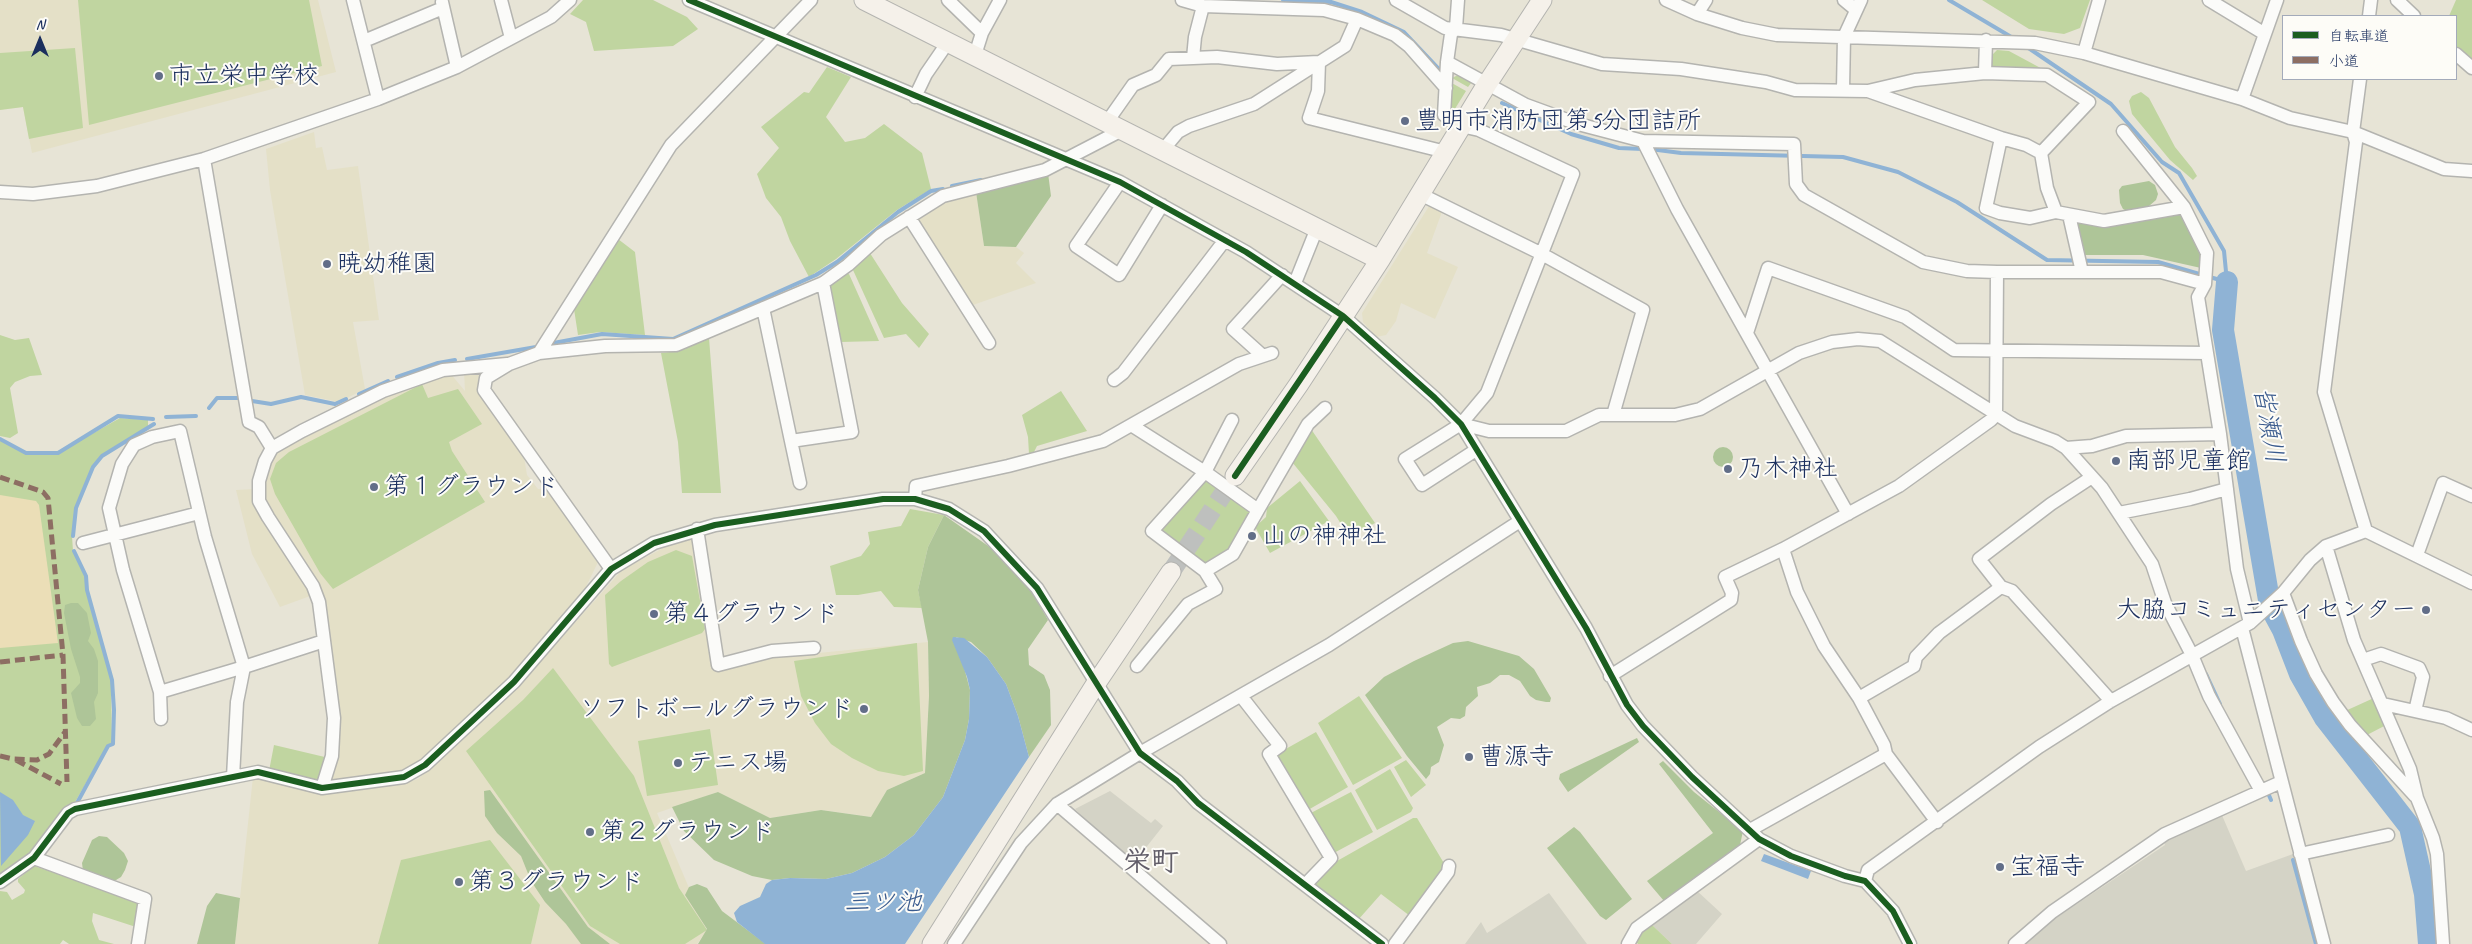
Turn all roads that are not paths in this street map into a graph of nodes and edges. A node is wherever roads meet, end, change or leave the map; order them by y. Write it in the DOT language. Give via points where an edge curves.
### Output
graph roads {
  1 [pos="353,0"];
  2 [pos="501,0"];
  3 [pos="689,0"];
  4 [pos="811,0"];
  5 [pos="864,0"];
  6 [pos="948,0"];
  7 [pos="1000,0"];
  8 [pos="1396,0"];
  9 [pos="1458,0"];
  10 [pos="1542,0"];
  11 [pos="1666,0"];
  12 [pos="1706,0"];
  13 [pos="1844,0"];
  14 [pos="2099,0"];
  15 [pos="2209,0"];
  16 [pos="2277,0"];
  17 [pos="2371,0"];
  18 [pos="2397,0"];
  19 [pos="566,1"];
  20 [pos="1187,1"];
  21 [pos="442,4"];
  22 [pos="1858,5"];
  23 [pos="1203,6"];
  24 [pos="1697,14"];
  25 [pos="2369,15"];
  26 [pos="2413,15"];
  27 [pos="1357,19"];
  28 [pos="1456,28"];
  29 [pos="982,33"];
  30 [pos="2265,34"];
  31 [pos="1844,37"];
  32 [pos="511,38"];
  33 [pos="776,38"];
  34 [pos="1516,40"];
  35 [pos="1987,40"];
  36 [pos="364,41"];
  37 [pos="948,42"];
  38 [pos="2084,53"];
  39 [pos="975,55"];
  40 [pos="2457,55"];
  41 [pos="1193,58"];
  42 [pos="1319,62"];
  43 [pos="1447,62"];
  44 [pos="457,68"];
  45 [pos="2472,68"];
  46 [pos="1985,72"];
  47 [pos="2360,80"];
  48 [pos="1487,84"];
  49 [pos="1446,88"];
  50 [pos="1843,89"];
  51 [pos="1868,91"];
  52 [pos="915,97"];
  53 [pos="378,99"];
  54 [pos="2242,99"];
  55 [pos="1114,126"];
  56 [pos="1461,126"];
  57 [pos="2123,131"];
  58 [pos="2353,132"];
  59 [pos="2000,138"];
  60 [pos="1646,148"];
  61 [pos="1163,150"];
  62 [pos="1446,152"];
  63 [pos="2041,153"];
  64 [pos="204,159"];
  65 [pos="1064,160"];
  66 [pos="2472,171"];
  67 [pos="1120,182"];
  68 [pos="0,192"];
  69 [pos="1420,194"];
  70 [pos="1162,205"];
  71 [pos="2184,207"];
  72 [pos="2056,212"];
  73 [pos="2069,216"];
  74 [pos="909,217"];
  75 [pos="1317,228"];
  76 [pos="1225,240"];
  77 [pos="1540,253"];
  78 [pos="1380,260"];
  79 [pos="2080,265"];
  80 [pos="1997,272"];
  81 [pos="1282,275"];
  82 [pos="823,283"];
  83 [pos="1295,283"];
  84 [pos="2205,284"];
  85 [pos="763,308"];
  86 [pos="1344,316"];
  87 [pos="1748,333"];
  88 [pos="989,343"];
  89 [pos="1996,350"];
  90 [pos="539,353"];
  91 [pos="2207,353"];
  92 [pos="508,364"];
  93 [pos="1768,370"];
  94 [pos="1114,380"];
  95 [pos="1325,408"];
  96 [pos="1613,415"];
  97 [pos="1996,415"];
  98 [pos="1232,420"];
  99 [pos="1461,424"];
  100 [pos="1131,425"];
  101 [pos="2220,434"];
  102 [pos="791,441"];
  103 [pos="272,448"];
  104 [pos="2066,448"];
  105 [pos="1476,450"];
  106 [pos="1205,472"];
  107 [pos="1235,476"];
  108 [pos="2092,477"];
  109 [pos="800,483"];
  110 [pos="2227,489"];
  111 [pos="2472,496"];
  112 [pos="915,499"];
  113 [pos="1258,510"];
  114 [pos="199,513"];
  115 [pos="2119,513"];
  116 [pos="1848,514"];
  117 [pos="1520,521"];
  118 [pos="698,529"];
  119 [pos="2366,531"];
  120 [pos="115,534"];
  121 [pos="82,543"];
  122 [pos="2326,546"];
  123 [pos="1783,549"];
  124 [pos="2417,555"];
  125 [pos="611,569"];
  126 [pos="1205,571"];
  127 [pos="1171,572"];
  128 [pos="2472,581"];
  129 [pos="2001,587"];
  130 [pos="2284,593"];
  131 [pos="2246,625"];
  132 [pos="324,641"];
  133 [pos="814,648"];
  134 [pos="2192,655"];
  135 [pos="2363,660"];
  136 [pos="244,666"];
  137 [pos="1137,666"];
  138 [pos="1610,676"];
  139 [pos="1097,682"];
  140 [pos="160,692"];
  141 [pos="1241,696"];
  142 [pos="1859,698"];
  143 [pos="2111,701"];
  144 [pos="2383,704"];
  145 [pos="2415,711"];
  146 [pos="161,719"];
  147 [pos="2472,730"];
  148 [pos="1140,752"];
  149 [pos="1886,754"];
  150 [pos="233,777"];
  151 [pos="2281,782"];
  152 [pos="322,788"];
  153 [pos="2261,791"];
  154 [pos="2418,798"];
  155 [pos="1057,804"];
  156 [pos="1937,822"];
  157 [pos="1755,835"];
  158 [pos="2388,835"];
  159 [pos="2300,854"];
  160 [pos="34,858"];
  161 [pos="1449,866"];
  162 [pos="1865,880"];
  163 [pos="0,882"];
  164 [pos="1306,885"];
  165 [pos="138,944"];
  166 [pos="932,944"];
  167 [pos="954,944"];
  168 [pos="1220,944"];
  169 [pos="1382,944"];
  170 [pos="1395,944"];
  171 [pos="1628,944"];
  172 [pos="1910,944"];
  173 [pos="2015,944"];
  174 [pos="2324,944"];
  175 [pos="2443,944"];
  1 -- 36 [label="street"];
  2 -- 32 [label="street"];
  3 -- 33 [label="street"];
  4 -- 33 [label="street"];
  5 -- 37 [label="street"];
  6 -- 29 [label="street"];
  7 -- 29 [label="street"];
  8 -- 28 [label="street" via="1445,28"];
  9 -- 28 [label="street"];
  10 -- 34 [label="street"];
  11 -- 24 [label="street"];
  12 -- 24 [label="street"];
  13 -- 22 [label="street"];
  14 -- 38 [label="street"];
  15 -- 30 [label="street"];
  16 -- 30 [label="street"];
  17 -- 25 [label="street"];
  18 -- 26 [label="street"];
  19 -- 32 [label="street" via="551,17"];
  20 -- 23 [label="street"];
  21 -- 36 [label="street"];
  21 -- 44 [label="street"];
  22 -- 31 [label="street"];
  23 -- 27 [label="street" via="1324,10"];
  23 -- 41 [label="street"];
  24 -- 31 [label="street" via="1777,35"];
  27 -- 42 [label="street" via="1346,46"];
  27 -- 49 [label="street" via="1395,35"];
  28 -- 34 [label="street"];
  28 -- 43 [label="street" via="1451,34"];
  29 -- 39 [label="street"];
  30 -- 54 [label="street"];
  31 -- 35 [label="street"];
  31 -- 50 [label="street"];
  32 -- 44 [label="street"];
  33 -- 52 [label="street"];
  33 -- 90 [label="street" via="671,145"];
  34 -- 48 [label="street"];
  34 -- 50 [label="street" via="1602,64 1681,70 1766,82 1795,90"];
  35 -- 38 [label="street" via="2035,43"];
  35 -- 46 [label="street"];
  36 -- 53 [label="street"];
  37 -- 39 [label="street"];
  37 -- 52 [label="street"];
  38 -- 54 [label="street"];
  39 -- 55 [label="street"];
  40 -- 45 [label="street"];
  41 -- 42 [label="street" via="1240,58 1277,64"];
  41 -- 55 [label="street" via="1169,59 1156,75 1133,85"];
  42 -- 61 [label="street" via="1254,104 1178,132"];
  42 -- 62 [label="street" via="1318,91 1309,118"];
  43 -- 48 [label="street"];
  43 -- 49 [label="street"];
  44 -- 53 [label="street"];
  46 -- 51 [label="street" via="1915,80"];
  46 -- 63 [label="street" via="2047,75 2089,102"];
  47 -- 58 [label="street"];
  48 -- 56 [label="street"];
  48 -- 60 [label="street" via="1526,105"];
  49 -- 56 [label="street" via="1444,115"];
  50 -- 51 [label="street"];
  51 -- 59 [label="street"];
  52 -- 65 [label="street"];
  53 -- 64 [label="street"];
  54 -- 58 [label="street" via="2290,118"];
  55 -- 61 [label="street"];
  55 -- 65 [label="street"];
  56 -- 62 [label="street"];
  56 -- 77 [label="street" via="1479,130 1573,174"];
  57 -- 71 [label="street"];
  58 -- 66 [label="street" via="2444,169"];
  58 -- 119 [label="street" via="2356,142 2324,392"];
  59 -- 63 [label="street"];
  59 -- 72 [label="street" via="1986,208 2030,218"];
  60 -- 80 [label="street" via="1794,144 1796,184 1804,195 1923,262 1967,271"];
  60 -- 87 [label="street"];
  61 -- 75 [label="street"];
  62 -- 69 [label="street"];
  63 -- 72 [label="street" via="2047,188"];
  64 -- 68 [label="street" via="98,186 34,194"];
  64 -- 103 [label="street" via="249,422 259,427"];
  65 -- 67 [label="street"];
  65 -- 74 [label="street" via="1045,170 943,196"];
  67 -- 70 [label="street"];
  67 -- 70 [label="street" via="1076,246 1119,275"];
  69 -- 77 [label="street"];
  69 -- 78 [label="street"];
  70 -- 76 [label="street"];
  71 -- 73 [label="street" via="2104,221"];
  71 -- 84 [label="street" via="2207,253"];
  72 -- 73 [label="street"];
  73 -- 79 [label="street"];
  74 -- 82 [label="street" via="881,235"];
  74 -- 88 [label="street"];
  75 -- 78 [label="street"];
  75 -- 83 [label="street"];
  76 -- 81 [label="street"];
  76 -- 94 [label="street" via="1123,373"];
  77 -- 96 [label="street" via="1643,310"];
  77 -- 99 [label="street" via="1487,393"];
  78 -- 86 [label="street"];
  79 -- 80 [label="street"];
  79 -- 84 [label="street" via="2161,272"];
  80 -- 89 [label="street"];
  81 -- 83 [label="street"];
  81 -- 100 [label="street" via="1233,329 1268,355 1239,364"];
  82 -- 85 [label="street"];
  82 -- 102 [label="street" via="852,432"];
  83 -- 86 [label="street"];
  84 -- 91 [label="street" via="2198,297"];
  85 -- 90 [label="street" via="676,345 605,346"];
  85 -- 102 [label="street"];
  86 -- 99 [label="street"];
  86 -- 107 [label="street"];
  87 -- 89 [label="street" via="1768,268 1905,317 1954,350"];
  87 -- 93 [label="street"];
  89 -- 91 [label="street"];
  89 -- 97 [label="street"];
  90 -- 92 [label="street"];
  91 -- 101 [label="street"];
  92 -- 103 [label="street" via="461,367 417,378"];
  92 -- 125 [label="street" via="486,378 484,390"];
  93 -- 96 [label="street" via="1700,410 1675,415"];
  93 -- 97 [label="street" via="1799,353 1832,342 1858,339 1880,342"];
  93 -- 116 [label="street"];
  95 -- 113 [label="street" via="1308,424"];
  96 -- 99 [label="street" via="1599,415 1566,431 1488,431"];
  97 -- 104 [label="street"];
  97 -- 116 [label="street" via="1900,486"];
  98 -- 106 [label="street"];
  99 -- 105 [label="street"];
  99 -- 105 [label="street" via="1405,459 1422,485"];
  100 -- 106 [label="street"];
  100 -- 112 [label="street" via="1103,441 1069,451 916,486"];
  101 -- 104 [label="street" via="2126,436 2092,446"];
  101 -- 110 [label="street"];
  102 -- 109 [label="street"];
  103 -- 132 [label="street" via="259,481 260,500 268,518 313,586 320,602"];
  104 -- 108 [label="street"];
  105 -- 117 [label="street"];
  106 -- 113 [label="street"];
  106 -- 126 [label="street" via="1152,531"];
  108 -- 115 [label="street"];
  108 -- 129 [label="street" via="1979,559"];
  110 -- 115 [label="street"];
  110 -- 131 [label="street"];
  111 -- 124 [label="street" via="2443,483"];
  112 -- 118 [label="street" via="883,499"];
  112 -- 139 [label="street" via="949,509 984,530 1037,588"];
  113 -- 126 [label="street" via="1234,554"];
  114 -- 120 [label="street"];
  114 -- 120 [label="street" via="180,431 152,437 134,445 122,464 109,508"];
  114 -- 136 [label="street"];
  115 -- 134 [label="street" via="2152,564 2165,603"];
  116 -- 123 [label="street"];
  117 -- 138 [label="street" via="1586,628"];
  117 -- 141 [label="street" via="1329,645"];
  118 -- 125 [label="street" via="654,543"];
  118 -- 133 [label="street" via="718,664 772,651"];
  119 -- 122 [label="street"];
  119 -- 124 [label="street"];
  120 -- 121 [label="street"];
  120 -- 140 [label="street"];
  122 -- 130 [label="street" via="2310,560"];
  122 -- 135 [label="street"];
  123 -- 138 [label="street" via="1725,577 1732,593 1730,600"];
  123 -- 142 [label="street" via="1797,592 1824,646"];
  124 -- 128 [label="street"];
  125 -- 152 [label="street" via="514,682 425,765 404,777"];
  126 -- 137 [label="street" via="1216,588 1188,604"];
  127 -- 139 [label="street"];
  129 -- 142 [label="street" via="1939,633 1916,656 1914,666"];
  129 -- 143 [label="street" via="2012,591"];
  130 -- 131 [label="street"];
  130 -- 154 [label="street" via="2305,649 2333,702 2350,725"];
  131 -- 134 [label="street"];
  131 -- 151 [label="street"];
  132 -- 136 [label="street"];
  132 -- 152 [label="street" via="334,718 332,756"];
  134 -- 143 [label="street"];
  134 -- 153 [label="street" via="2209,696"];
  135 -- 144 [label="street"];
  135 -- 145 [label="street" via="2381,654 2419,668 2423,677"];
  136 -- 140 [label="street"];
  136 -- 150 [label="street" via="237,702"];
  138 -- 157 [label="street" via="1643,726"];
  139 -- 148 [label="street"];
  139 -- 166 [label="street"];
  140 -- 146 [label="street"];
  141 -- 148 [label="street"];
  141 -- 164 [label="street" via="1280,746 1269,754 1331,858"];
  142 -- 149 [label="street"];
  143 -- 156 [label="street" via="2039,747"];
  144 -- 145 [label="street"];
  144 -- 154 [label="street"];
  145 -- 147 [label="street" via="2446,718"];
  148 -- 155 [label="street"];
  148 -- 164 [label="street" via="1177,781 1198,803"];
  149 -- 156 [label="street"];
  149 -- 157 [label="street"];
  150 -- 152 [label="street" via="258,772"];
  150 -- 160 [label="street" via="75,809 68,812"];
  151 -- 153 [label="street"];
  151 -- 159 [label="street"];
  153 -- 173 [label="street" via="2165,834 2052,912"];
  154 -- 175 [label="street" via="2437,854"];
  155 -- 167 [label="street" via="1021,843"];
  155 -- 168 [label="street"];
  156 -- 162 [label="street" via="1868,870"];
  157 -- 162 [label="street" via="1791,856"];
  157 -- 171 [label="street" via="1637,928"];
  158 -- 159 [label="street"];
  159 -- 174 [label="street"];
  160 -- 163 [label="street"];
  160 -- 165 [label="street" via="145,899"];
  161 -- 170 [label="street" via="1448,872"];
  162 -- 172 [label="street" via="1893,911"];
  164 -- 169 [label="street"];
}
